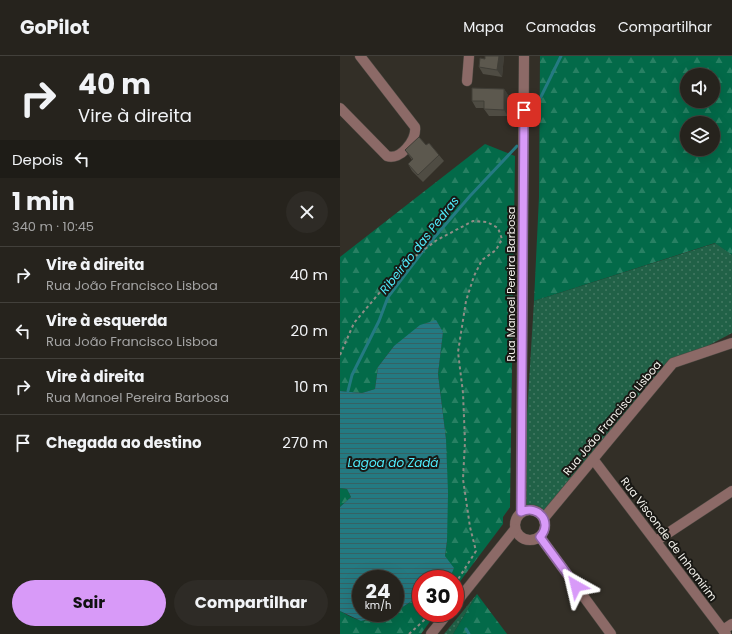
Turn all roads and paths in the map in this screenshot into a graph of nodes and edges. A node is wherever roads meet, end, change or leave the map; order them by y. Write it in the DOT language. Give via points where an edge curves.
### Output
graph roads {
  1 [pos="360,56"];
  2 [pos="469,56"];
  3 [pos="524,56"];
  4 [pos="467,81"];
  5 [pos="340,108"];
  6 [pos="732,343"];
  7 [pos="340,355"];
  8 [pos="593,459"];
  9 [pos="732,491"];
  10 [pos="521,512"];
  11 [pos="544,518"];
  12 [pos="515,529"];
  13 [pos="540,537"];
  14 [pos="656,541"];
  15 [pos="464,570"];
  16 [pos="464,593"];
  17 [pos="423,622"];
  18 [pos="441,622"];
  19 [pos="732,624"];
  20 [pos="724,632"];
  21 [pos="410,634"];
  22 [pos="431,634"];
  23 [pos="611,634"];
  1 -- 5 [label="street" via="415,127 416,133 397,157 392,158 387,156"];
  2 -- 4 [label="street"];
  3 -- 10 [label="street, Rua Manoel Pereira Barbosa"];
  6 -- 8 [label="street, Rua João Francisco Lisboa" via="673,363"];
  7 -- 15 [label="path" via="354,323 402,266 437,240 473,221 487,222 498,228 502,239 496,250 482,260 474,276 466,301 458,352 464,414 463,479 476,551"];
  8 -- 11 [label="street, Rua João Francisco Lisboa"];
  8 -- 14 [label="street, Rua Visconde de Inhomirim"];
  9 -- 14 [label="street"];
  10 -- 11 [label="street" via="536,511"];
  10 -- 12 [label="street" via="515,522"];
  11 -- 13 [label="street, Rua João Francisco Lisboa" via="545,528"];
  12 -- 13 [label="street" via="519,535 530,541"];
  12 -- 16 [label="street"];
  13 -- 23 [label="street"];
  14 -- 20 [label="street, Rua Visconde de Inhomirim"];
  17 -- 21 [label="path"];
  18 -- 22 [label="street"];
  19 -- 20 [label="street"];
}
